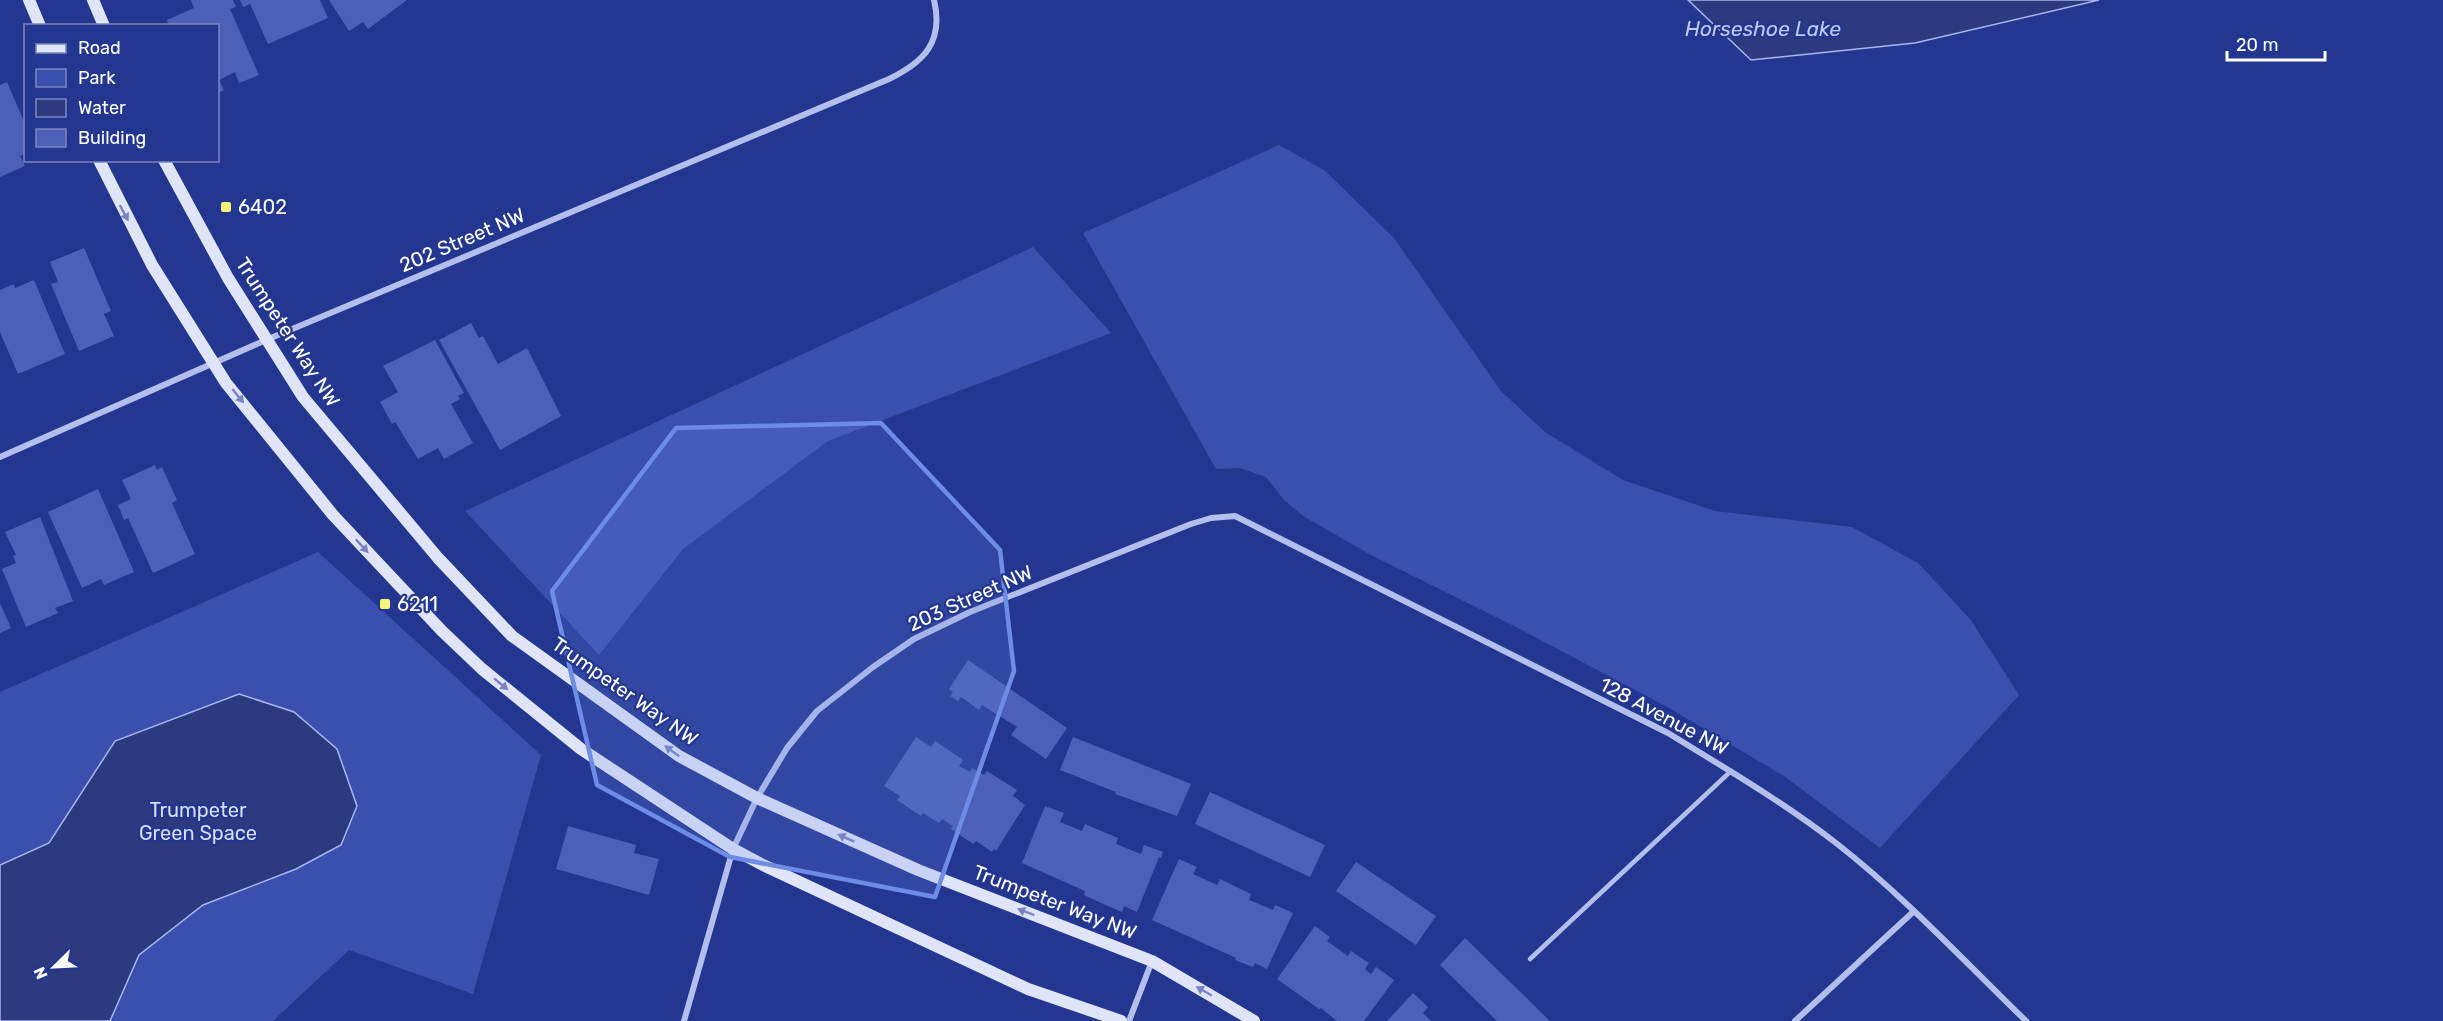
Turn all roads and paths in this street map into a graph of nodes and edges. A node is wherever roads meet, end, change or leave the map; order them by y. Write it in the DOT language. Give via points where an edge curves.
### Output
graph roads {
  1 [pos="29,0"];
  2 [pos="93,0"];
  3 [pos="934,0"];
  4 [pos="39,24"];
  5 [pos="103,24"];
  6 [pos="100,162"];
  7 [pos="165,162"];
  8 [pos="266,340"];
  9 [pos="213,363"];
  10 [pos="0,457"];
  11 [pos="1235,516"];
  12 [pos="1731,771"];
  13 [pos="757,798"];
  14 [pos="733,849"];
  15 [pos="1913,912"];
  16 [pos="1530,959"];
  17 [pos="1152,961"];
  18 [pos="684,1021"];
  19 [pos="1121,1021"];
  20 [pos="1129,1021"];
  21 [pos="1254,1021"];
  22 [pos="1795,1021"];
  23 [pos="2026,1021"];
  1 -- 4 [label="street"];
  2 -- 5 [label="street"];
  3 -- 8 [label="street, 202 Street NW" via="936,33 930,47 912,67 889,79"];
  6 -- 9 [label="street, one-way" via="152,265"];
  7 -- 8 [label="street, Trumpeter Way NW"];
  8 -- 9 [label="street, 202 Street NW"];
  13 -- 8 [label="street, Trumpeter Way NW, one-way" via="679,756 512,636 362,469 303,397"];
  9 -- 10 [label="street, 202 Street NW"];
  9 -- 14 [label="street, one-way" via="333,515 482,669 581,749"];
  11 -- 12 [label="street, 128 Avenue NW" via="1668,733"];
  11 -- 13 [label="street, 203 Street NW" via="1191,524 970,612 914,639 817,711 787,748"];
  12 -- 15 [label="street, 128 Avenue NW" via="1836,843"];
  12 -- 16 [label="lane"];
  13 -- 14 [label="street, 203 Street NW"];
  17 -- 13 [label="street, Trumpeter Way NW, one-way" via="918,870"];
  14 -- 18 [label="street, 203 Street NW"];
  14 -- 19 [label="street" via="1028,989"];
  15 -- 22 [label="street"];
  15 -- 23 [label="street, 128 Avenue NW"];
  17 -- 20 [label="street"];
  21 -- 17 [label="street, Trumpeter Way NW, one-way"];
}
